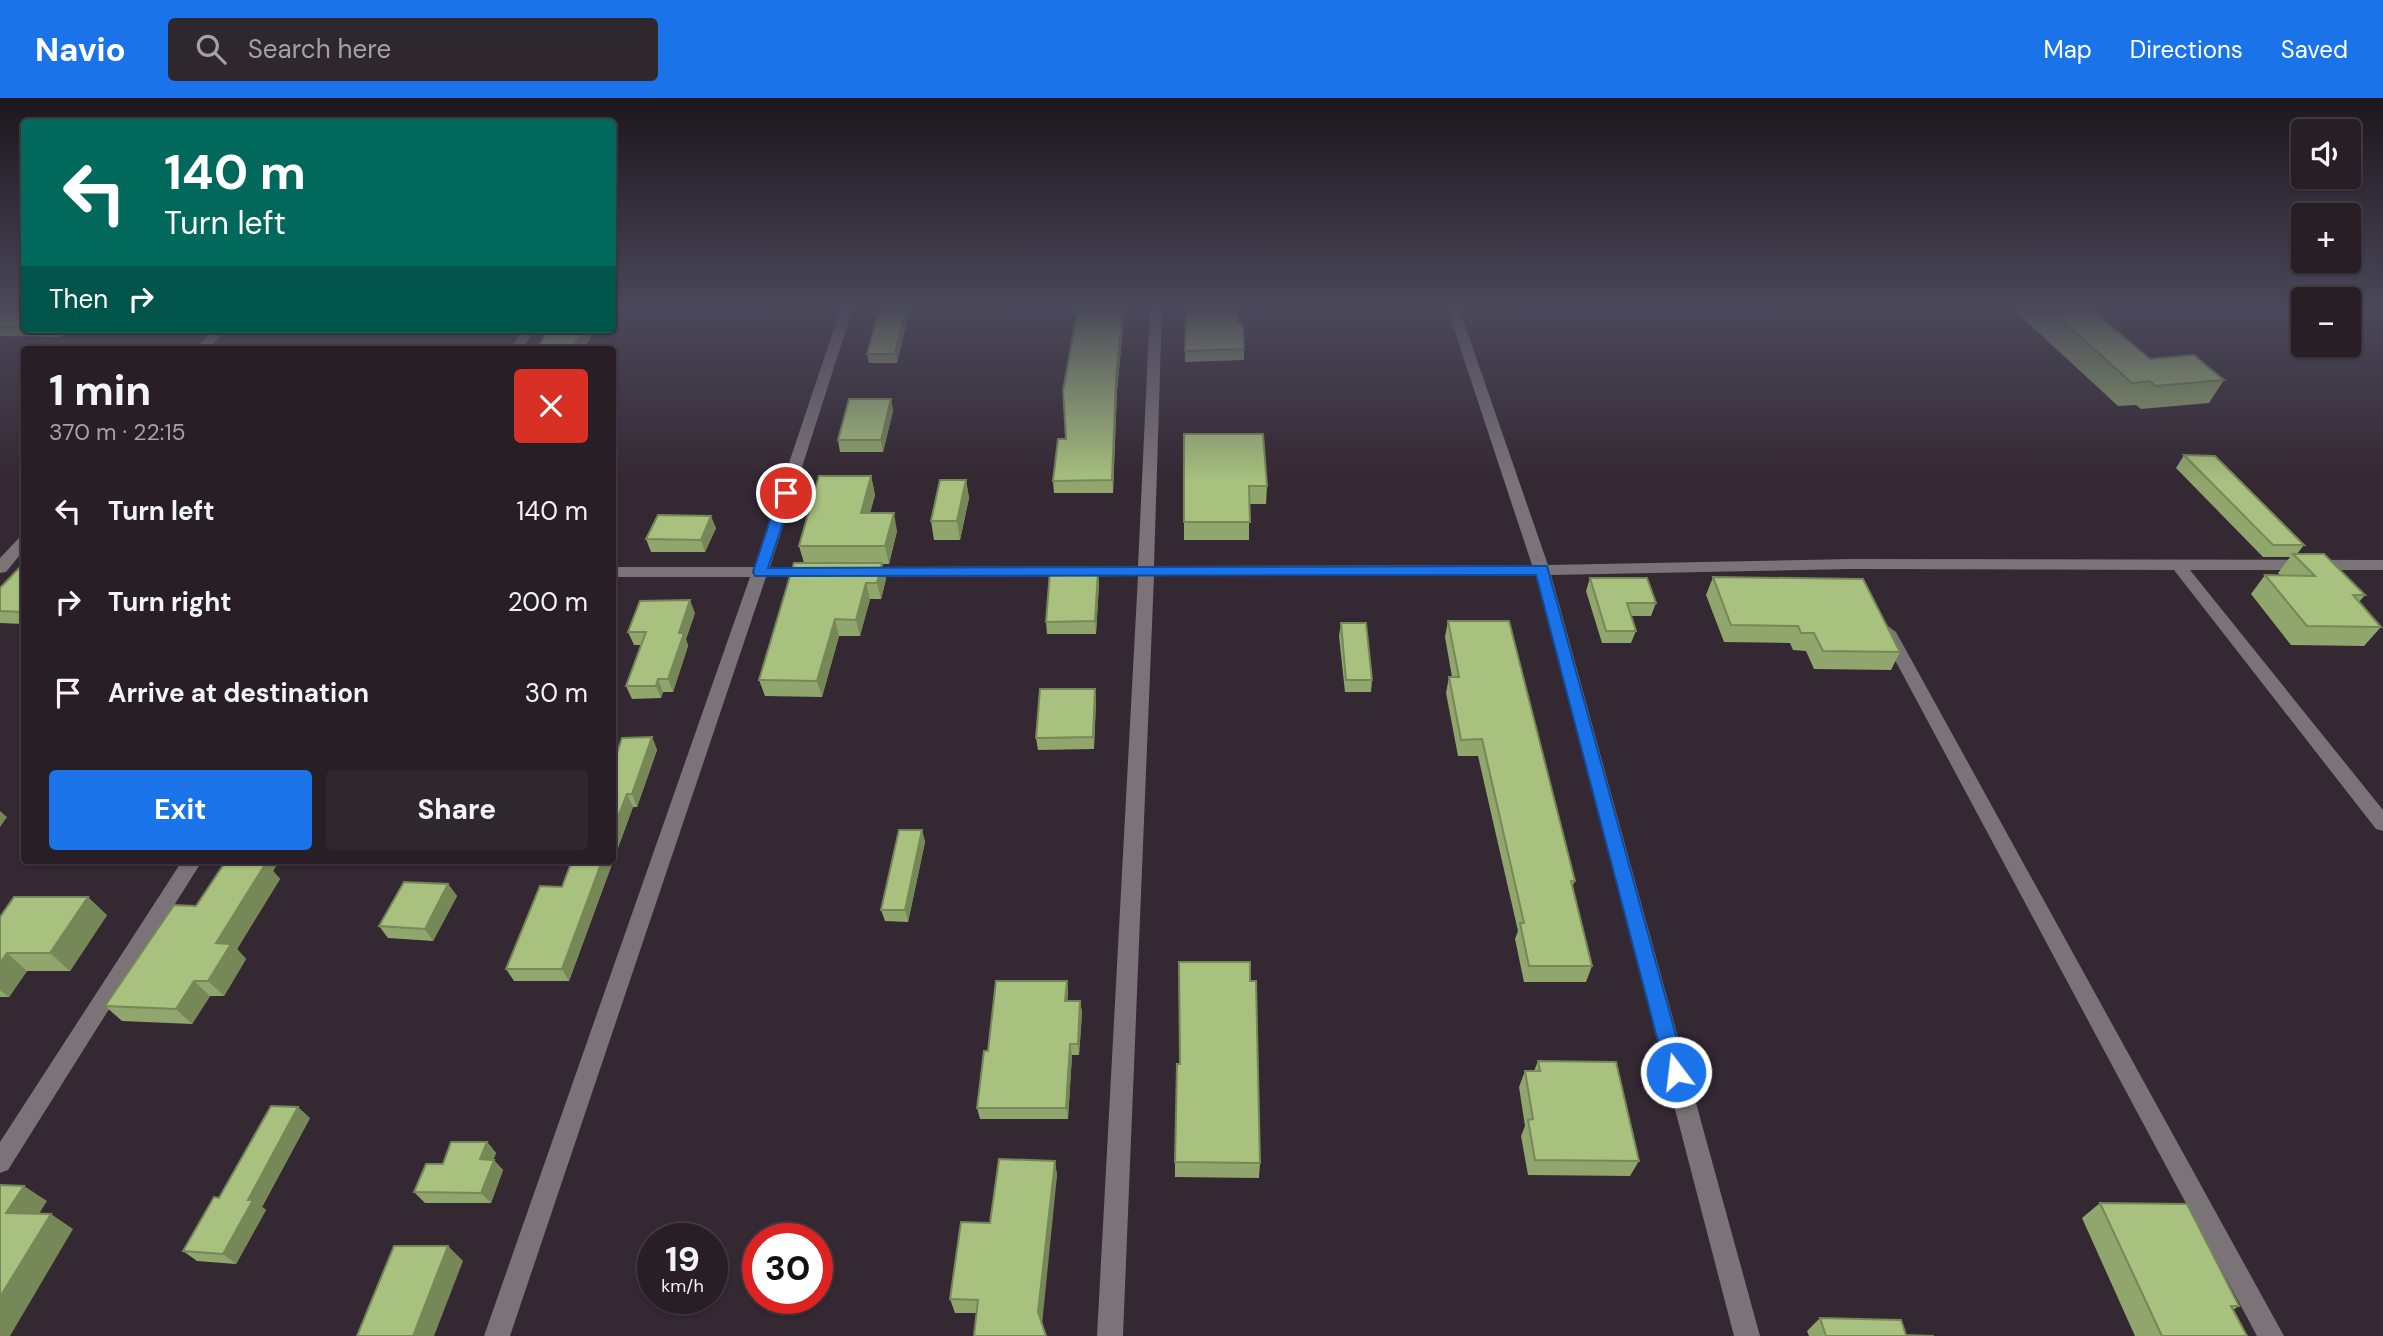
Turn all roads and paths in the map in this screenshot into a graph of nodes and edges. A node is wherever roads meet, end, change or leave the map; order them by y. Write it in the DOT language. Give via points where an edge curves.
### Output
graph roads {
  1 [pos="828,366"];
  2 [pos="1154,366"];
  3 [pos="1472,366"];
  4 [pos="21,544"];
  5 [pos="1851,565"];
  6 [pos="2383,565"];
  7 [pos="2179,566"];
  8 [pos="0,569"];
  9 [pos="1542,570"];
  10 [pos="21,571"];
  11 [pos="1146,571"];
  12 [pos="616,572"];
  13 [pos="760,572"];
  14 [pos="1865,589"];
  15 [pos="1878,613"];
  16 [pos="2383,824"];
  17 [pos="190,864"];
  18 [pos="0,1162"];
  19 [pos="497,1336"];
  20 [pos="1110,1336"];
  21 [pos="1747,1336"];
  22 [pos="2271,1336"];
  1 -- 13 [label="street"];
  2 -- 11 [label="street"];
  3 -- 9 [label="street"];
  4 -- 8 [label="street"];
  5 -- 7 [label="street"];
  5 -- 9 [label="street"];
  5 -- 14 [label="street"];
  6 -- 7 [label="street"];
  7 -- 16 [label="street"];
  8 -- 10 [label="street"];
  9 -- 11 [label="street"];
  9 -- 21 [label="street"];
  11 -- 13 [label="street"];
  11 -- 20 [label="street"];
  12 -- 13 [label="street"];
  13 -- 19 [label="street"];
  15 -- 22 [label="street"];
  17 -- 18 [label="street"];
}
